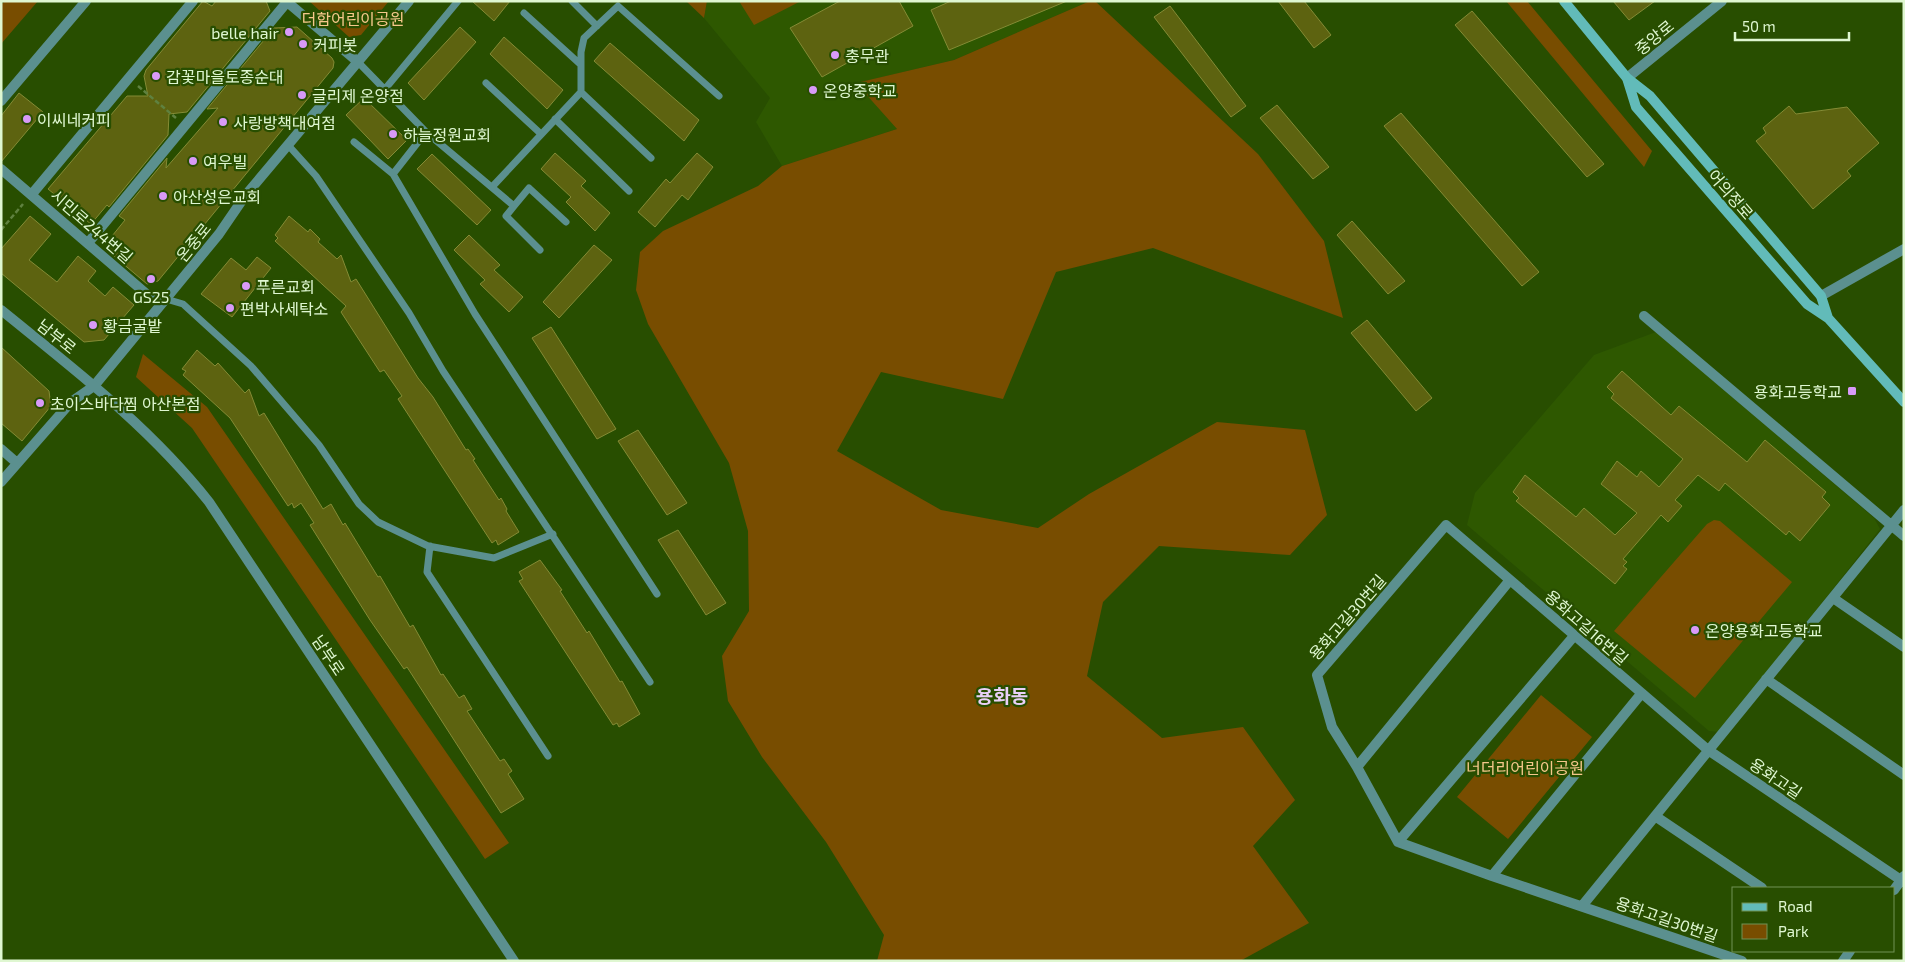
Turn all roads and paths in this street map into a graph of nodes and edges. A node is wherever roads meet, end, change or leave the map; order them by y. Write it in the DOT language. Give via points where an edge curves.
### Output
graph roads {
  1 [pos="86,1"];
  2 [pos="193,1"];
  3 [pos="409,1"];
  4 [pos="458,1"];
  5 [pos="572,1"];
  6 [pos="1564,1"];
  7 [pos="1722,1"];
  8 [pos="287,2"];
  9 [pos="524,13"];
  10 [pos="597,26"];
  11 [pos="358,62"];
  12 [pos="580,64"];
  13 [pos="129,78"];
  14 [pos="1627,78"];
  15 [pos="486,83"];
  16 [pos="385,89"];
  17 [pos="580,92"];
  18 [pos="720,96"];
  19 [pos="1,101"];
  20 [pos="555,119"];
  21 [pos="185,126"];
  22 [pos="426,132"];
  23 [pos="541,134"];
  24 [pos="354,142"];
  25 [pos="288,145"];
  26 [pos="650,158"];
  27 [pos="1,169"];
  28 [pos="392,174"];
  29 [pos="492,187"];
  30 [pos="629,191"];
  31 [pos="29,197"];
  32 [pos="514,206"];
  33 [pos="566,222"];
  34 [pos="1,230"];
  35 [pos="88,243"];
  36 [pos="1904,249"];
  37 [pos="540,250"];
  38 [pos="1820,296"];
  39 [pos="166,299"];
  40 [pos="1,310"];
  41 [pos="1644,316"];
  42 [pos="1828,318"];
  43 [pos="94,386"];
  44 [pos="1904,402"];
  45 [pos="1,450"];
  46 [pos="17,463"];
  47 [pos="1,482"];
  48 [pos="1904,510"];
  49 [pos="1446,525"];
  50 [pos="1890,526"];
  51 [pos="553,534"];
  52 [pos="1904,536"];
  53 [pos="430,546"];
  54 [pos="1510,580"];
  55 [pos="657,594"];
  56 [pos="1833,598"];
  57 [pos="1574,636"];
  58 [pos="1904,647"];
  59 [pos="1766,679"];
  60 [pos="650,682"];
  61 [pos="1641,694"];
  62 [pos="1708,750"];
  63 [pos="548,756"];
  64 [pos="1357,767"];
  65 [pos="1904,775"];
  66 [pos="1655,816"];
  67 [pos="1398,842"];
  68 [pos="1492,876"];
  69 [pos="1903,879"];
  70 [pos="1761,887"];
  71 [pos="1895,889"];
  72 [pos="1582,906"];
  73 [pos="514,961"];
  74 [pos="1742,961"];
  1 -- 19 [label="street"];
  2 -- 13 [label="street"];
  3 -- 11 [label="street, 온중로"];
  4 -- 16 [label="lane"];
  5 -- 10 [label="lane"];
  6 -- 14 [label="main road, 어의정로"];
  7 -- 14 [label="street, 중앙로"];
  8 -- 11 [label="street"];
  8 -- 21 [label="street"];
  9 -- 12 [label="lane"];
  10 -- 12 [label="lane" via="584,38"];
  10 -- 18 [label="lane" via="618,6"];
  11 -- 16 [label="lane"];
  11 -- 25 [label="street, 온중로"];
  12 -- 17 [label="lane"];
  13 -- 21 [label="path"];
  13 -- 31 [label="street"];
  14 -- 38 [label="main road, 어의정로" via="1650,96"];
  14 -- 42 [label="main road, 어의정로" via="1636,107 1807,304"];
  15 -- 23 [label="lane"];
  16 -- 22 [label="lane"];
  17 -- 20 [label="lane"];
  17 -- 26 [label="lane"];
  20 -- 23 [label="lane"];
  20 -- 30 [label="lane"];
  21 -- 35 [label="street"];
  22 -- 28 [label="lane"];
  22 -- 29 [label="lane"];
  23 -- 29 [label="lane"];
  24 -- 28 [label="lane"];
  25 -- 39 [label="street, 온중로"];
  25 -- 51 [label="lane" via="316,176 404,304 443,370"];
  27 -- 31 [label="street, 시민로244번길"];
  28 -- 55 [label="lane" via="475,314"];
  29 -- 32 [label="lane"];
  31 -- 34 [label="path"];
  31 -- 35 [label="street, 시민로244번길"];
  32 -- 33 [label="lane" via="529,188"];
  32 -- 37 [label="lane" via="506,216"];
  35 -- 39 [label="street, 시민로244번길" via="150,297"];
  36 -- 38 [label="street"];
  38 -- 42 [label="main road, 어의정로"];
  39 -- 43 [label="street, 온중로"];
  39 -- 53 [label="lane" via="183,304 251,366 319,445 359,504 378,522"];
  40 -- 43 [label="street, 남부로"];
  41 -- 50 [label="street"];
  42 -- 44 [label="main road, 어의정로"];
  43 -- 46 [label="street" via="71,402"];
  43 -- 73 [label="street, 남부로" via="167,451 209,502"];
  45 -- 46 [label="street"];
  46 -- 47 [label="street"];
  48 -- 50 [label="street"];
  49 -- 54 [label="street, 용화고길16번길"];
  49 -- 64 [label="street, 용화고길30번길" via="1317,675 1332,727"];
  50 -- 52 [label="street"];
  50 -- 56 [label="street"];
  51 -- 53 [label="lane" via="494,558"];
  51 -- 60 [label="lane"];
  53 -- 63 [label="lane" via="426,572"];
  54 -- 57 [label="street, 용화고길16번길"];
  54 -- 64 [label="street"];
  56 -- 58 [label="street"];
  56 -- 59 [label="street"];
  57 -- 61 [label="street, 용화고길16번길"];
  57 -- 67 [label="street"];
  59 -- 62 [label="street"];
  59 -- 65 [label="street"];
  61 -- 62 [label="street, 용화고길16번길"];
  61 -- 68 [label="street"];
  62 -- 66 [label="street, 용화고길30번길"];
  62 -- 69 [label="street, 용화고길"];
  64 -- 67 [label="street, 용화고길30번길"];
  66 -- 70 [label="street"];
  66 -- 72 [label="street, 용화고길30번길"];
  67 -- 68 [label="street, 용화고길30번길"];
  68 -- 72 [label="street, 용화고길30번길"];
  69 -- 71 [label="street"];
  72 -- 74 [label="street, 용화고길30번길"];
}
